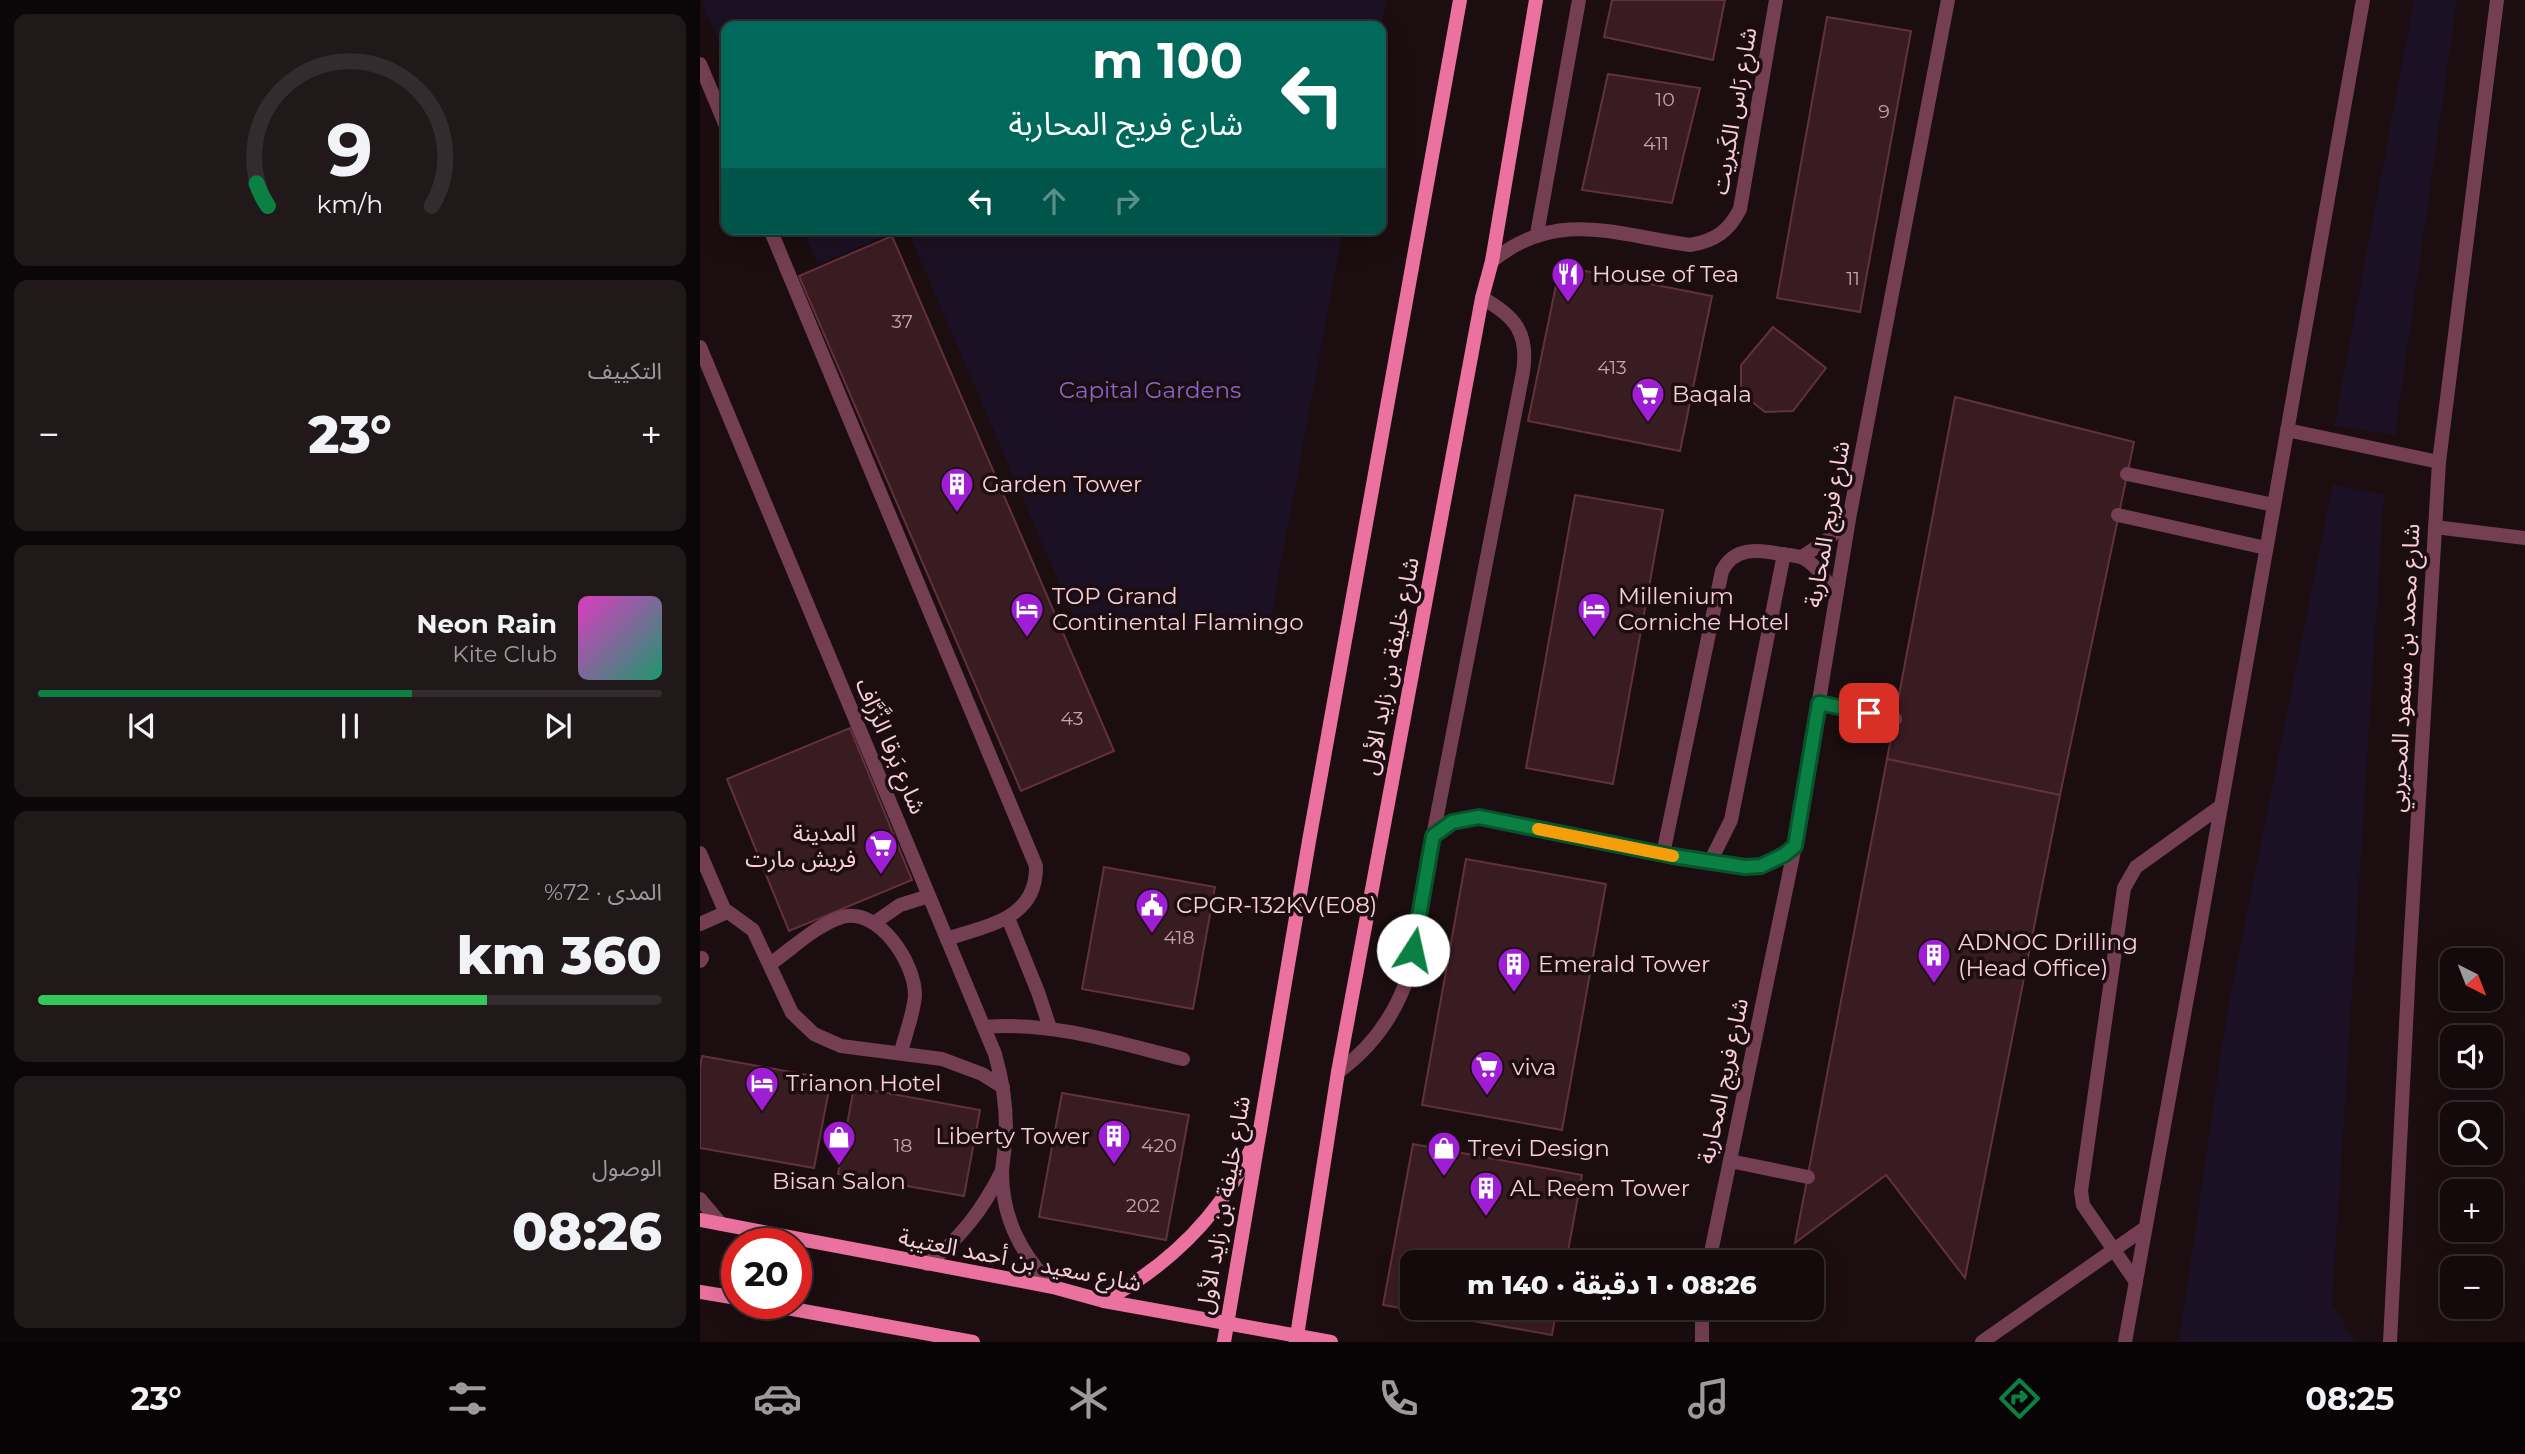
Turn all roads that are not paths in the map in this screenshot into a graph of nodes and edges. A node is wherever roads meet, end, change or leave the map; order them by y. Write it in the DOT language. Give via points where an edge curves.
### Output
graph roads {
  1 [pos="1460,0"];
  2 [pos="1536,0"];
  3 [pos="1578,0"];
  4 [pos="1776,0"];
  5 [pos="1948,0"];
  6 [pos="2362,0"];
  7 [pos="2497,0"];
  8 [pos="700,64"];
  9 [pos="721,114"];
  10 [pos="1537,234"];
  11 [pos="773,235"];
  12 [pos="1492,261"];
  13 [pos="1482,298"];
  14 [pos="700,347"];
  15 [pos="2287,430"];
  16 [pos="2439,462"];
  17 [pos="2127,474"];
  18 [pos="2274,505"];
  19 [pos="2118,515"];
  20 [pos="1849,519"];
  21 [pos="2435,527"];
  22 [pos="2525,538"];
  23 [pos="2266,548"];
  24 [pos="1784,554"];
  25 [pos="1802,557"];
  26 [pos="1836,596"];
  27 [pos="1819,703"];
  28 [pos="1895,719"];
  29 [pos="2221,806"];
  30 [pos="1433,836"];
  31 [pos="1795,846"];
  32 [pos="700,853"];
  33 [pos="1663,854"];
  34 [pos="1710,862"];
  35 [pos="929,896"];
  36 [pos="727,912"];
  37 [pos="1008,918"];
  38 [pos="874,923"];
  39 [pos="700,924"];
  40 [pos="947,939"];
  41 [pos="770,964"];
  42 [pos="984,1027"];
  43 [pos="1050,1028"];
  44 [pos="901,1052"];
  45 [pos="1184,1059"];
  46 [pos="1338,1072"];
  47 [pos="1003,1087"];
  48 [pos="1259,1130"];
  49 [pos="1730,1161"];
  50 [pos="1002,1170"];
  51 [pos="1808,1177"];
  52 [pos="700,1199"];
  53 [pos="700,1220"];
  54 [pos="721,1224"];
  55 [pos="2145,1228"];
  56 [pos="1711,1250"];
  57 [pos="2114,1250"];
  58 [pos="928,1264"];
  59 [pos="2136,1282"];
  60 [pos="1053,1287"];
  61 [pos="700,1292"];
  62 [pos="721,1295"];
  63 [pos="1104,1301"];
  64 [pos="812,1313"];
  65 [pos="1702,1320"];
  66 [pos="1226,1324"];
  67 [pos="1296,1338"];
  68 [pos="973,1342"];
  69 [pos="1224,1342"];
  70 [pos="1331,1342"];
  71 [pos="1702,1342"];
  72 [pos="1982,1342"];
  73 [pos="2125,1342"];
  74 [pos="2390,1342"];
  1 -- 48 [label="main road, شارع خليفة بن زايد الأول"];
  2 -- 12 [label="main road, شارع خليفة بن زايد الأول"];
  3 -- 10 [label="street"];
  4 -- 10 [label="street, شارع رَاس الكَبريت" via="1740,209 1721,235 1690,245 1589,228"];
  5 -- 20 [label="street, شارع فريج المحاربة"];
  6 -- 15 [label="street"];
  7 -- 16 [label="street, شارع محمد بن مسعود المحيربي"];
  8 -- 9 [label="street"];
  10 -- 12 [label="street, شارع رَاس الكَبريت"];
  11 -- 37 [label="street" via="1036,866 1032,894"];
  12 -- 13 [label="main road, شارع خليفة بن زايد الأول"];
  13 -- 30 [label="street" via="1510,316 1522,336 1525,358"];
  13 -- 46 [label="main road, شارع خليفة بن زايد الأول"];
  14 -- 35 [label="street, شارع بَرقا الزَّرَّاف"];
  15 -- 16 [label="street"];
  15 -- 18 [label="street"];
  16 -- 21 [label="street, شارع محمد بن مسعود المحيربي"];
  17 -- 18 [label="street"];
  18 -- 23 [label="street"];
  19 -- 23 [label="street"];
  20 -- 25 [label="street"];
  20 -- 26 [label="street, شارع فريج المحاربة"];
  21 -- 22 [label="street"];
  21 -- 74 [label="street, شارع محمد بن مسعود المحيربي"];
  23 -- 29 [label="street"];
  24 -- 25 [label="street"];
  24 -- 33 [label="street" via="1739,553 1722,571"];
  24 -- 34 [label="street" via="1731,820"];
  25 -- 26 [label="street"];
  26 -- 27 [label="street, شارع فريج المحاربة"];
  27 -- 28 [label="street"];
  27 -- 31 [label="street, شارع فريج المحاربة"];
  29 -- 55 [label="street"];
  29 -- 57 [label="street" via="2136,867 2124,888 2081,1191 2083,1205"];
  30 -- 33 [label="street" via="1452,822 1479,817"];
  30 -- 46 [label="street" via="1404,991 1383,1029"];
  31 -- 34 [label="street" via="1761,866"];
  31 -- 49 [label="street, شارع فريج المحاربة"];
  32 -- 36 [label="street"];
  33 -- 34 [label="street"];
  35 -- 38 [label="street" via="900,905"];
  35 -- 40 [label="street, شارع بَرقا الزَّرَّاف"];
  36 -- 39 [label="street"];
  36 -- 41 [label="street" via="754,929"];
  37 -- 40 [label="street"];
  37 -- 43 [label="street"];
  38 -- 41 [label="street" via="844,916"];
  38 -- 44 [label="street" via="904,957 914,983 915,997"];
  40 -- 42 [label="street, شارع بَرقا الزَّرَّاف"];
  41 -- 44 [label="street" via="792,1013 814,1034 841,1046"];
  42 -- 43 [label="street"];
  42 -- 47 [label="street, شارع بَرقا الزَّرَّاف"];
  43 -- 45 [label="street"];
  44 -- 47 [label="street" via="960,1065"];
  46 -- 67 [label="main road, شارع خليفة بن زايد الأول"];
  47 -- 50 [label="street, شارع بَرقا الزَّرَّاف"];
  48 -- 63 [label="main road" via="1229,1190 1186,1243 1143,1278"];
  48 -- 66 [label="main road, شارع خليفة بن زايد الأول"];
  49 -- 51 [label="street"];
  49 -- 56 [label="street, شارع فريج المحاربة"];
  50 -- 58 [label="street, شارع بَرقا الزَّرَّاف" via="972,1222"];
  50 -- 60 [label="street, شارع بَرقا الزَّرَّاف" via="1006,1209 1020,1246"];
  52 -- 54 [label="street"];
  53 -- 54 [label="main road, شارع سعيد بن أحمد العتيبة"];
  54 -- 58 [label="main road, شارع سعيد بن أحمد العتيبة"];
  55 -- 57 [label="street"];
  55 -- 59 [label="street"];
  57 -- 59 [label="street"];
  57 -- 72 [label="street"];
  58 -- 60 [label="main road, شارع سعيد بن أحمد العتيبة"];
  59 -- 73 [label="street"];
  60 -- 63 [label="main road, شارع سعيد بن أحمد العتيبة"];
  61 -- 62 [label="main road"];
  63 -- 66 [label="main road, شارع سعيد بن أحمد العتيبة"];
  64 -- 68 [label="main road"];
  65 -- 71 [label="street"];
  66 -- 67 [label="main road, شارع سعيد بن أحمد العتيبة"];
  66 -- 69 [label="main road, شارع خليفة بن زايد الأول"];
  67 -- 70 [label="main road, شارع سعيد بن أحمد العتيبة"];
}
